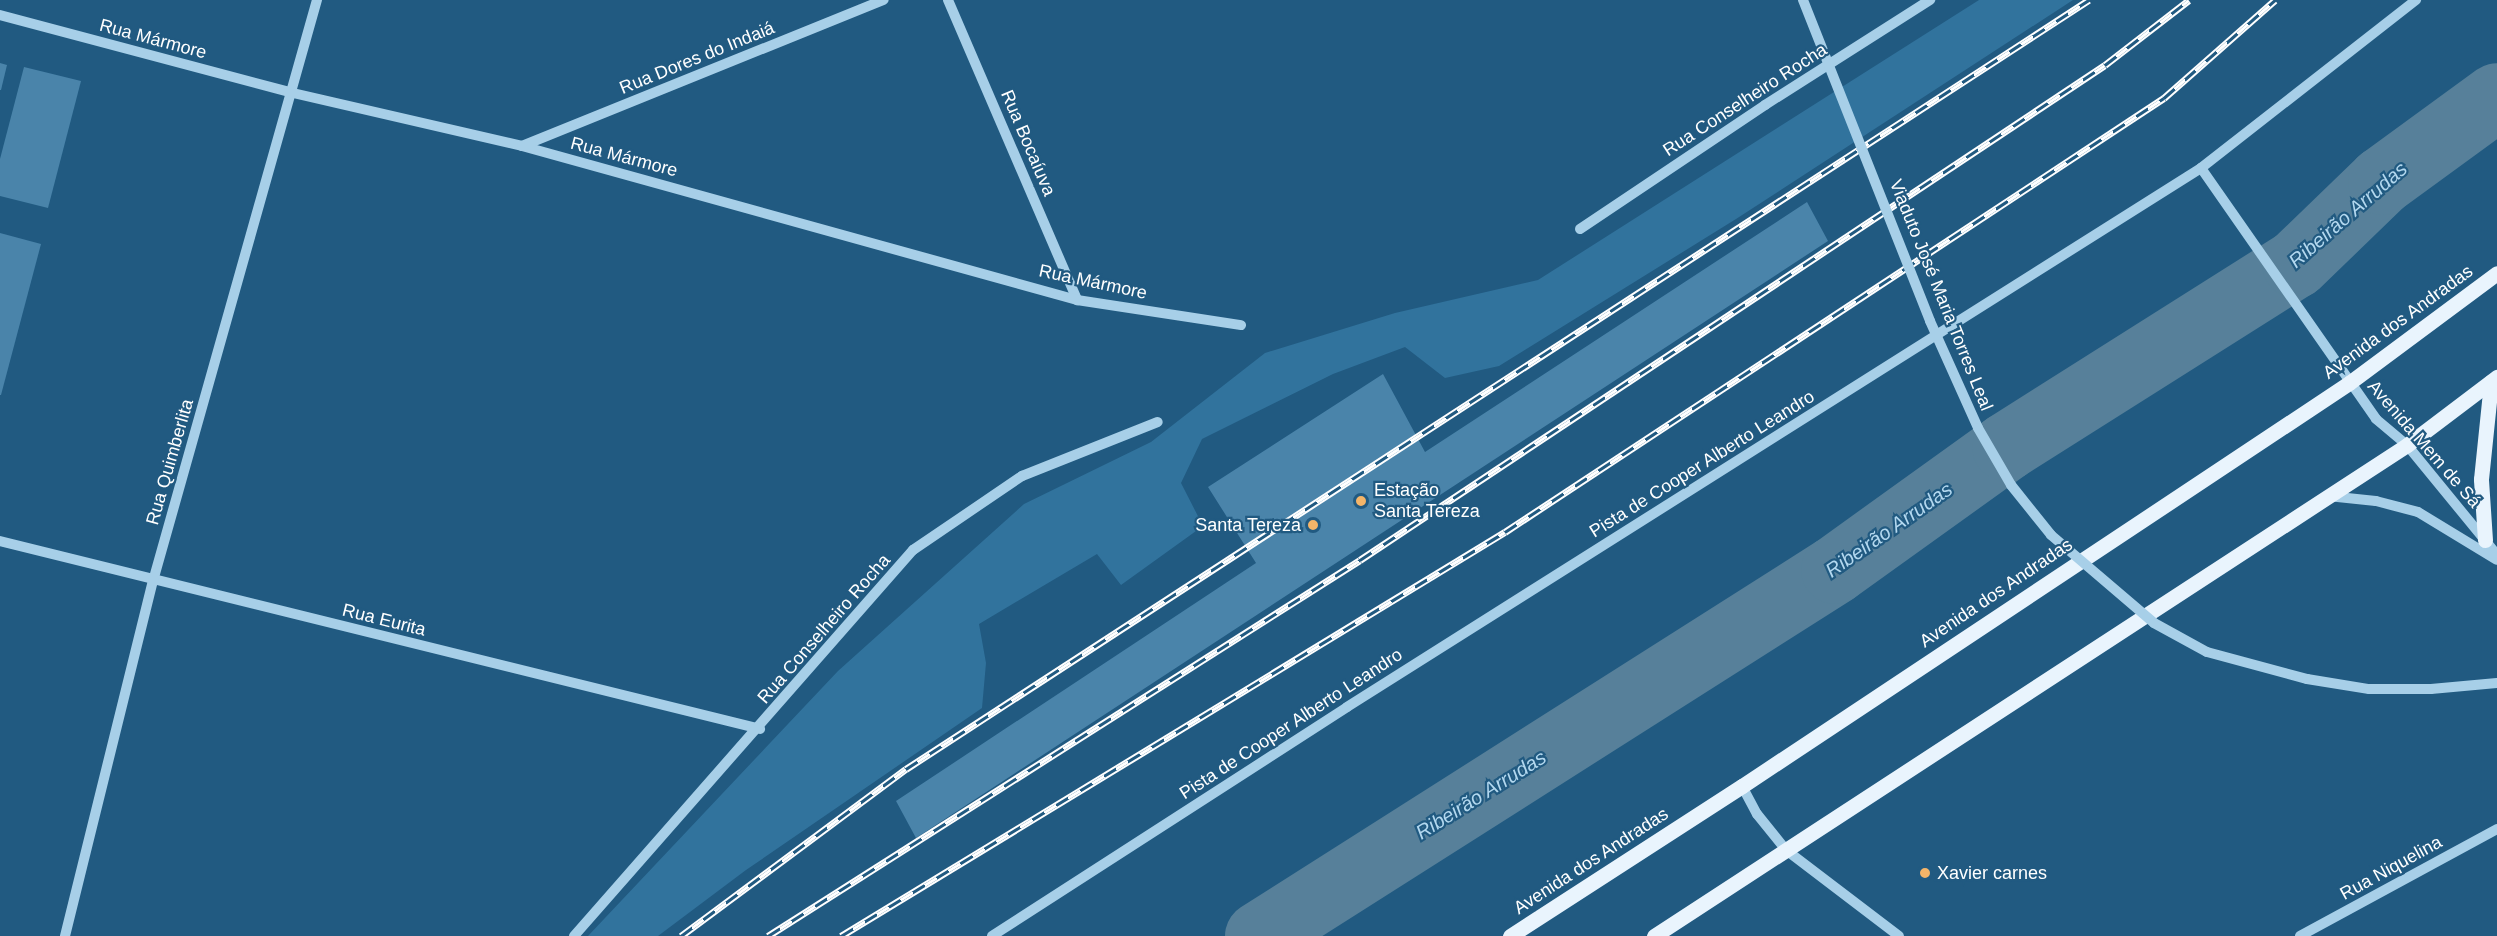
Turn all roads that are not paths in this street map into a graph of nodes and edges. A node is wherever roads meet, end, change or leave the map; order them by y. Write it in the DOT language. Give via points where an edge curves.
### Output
graph roads {
  1 [pos="317,0"];
  2 [pos="884,0"];
  3 [pos="948,0"];
  4 [pos="1803,0"];
  5 [pos="1930,0"];
  6 [pos="2416,0"];
  7 [pos="0,15"];
  8 [pos="293,93"];
  9 [pos="522,146"];
  10 [pos="2201,168"];
  11 [pos="1580,229"];
  12 [pos="2497,273"];
  13 [pos="1077,300"];
  14 [pos="1241,326"];
  15 [pos="2494,379"];
  16 [pos="2349,383"];
  17 [pos="1158,422"];
  18 [pos="2407,445"];
  19 [pos="2325,496"];
  20 [pos="2485,540"];
  21 [pos="0,541"];
  22 [pos="2497,555"];
  23 [pos="2497,560"];
  24 [pos="153,581"];
  25 [pos="2497,683"];
  26 [pos="760,729"];
  27 [pos="1742,786"];
  28 [pos="2497,829"];
  29 [pos="1786,850"];
  30 [pos="65,936"];
  31 [pos="574,936"];
  32 [pos="992,936"];
  33 [pos="1510,936"];
  34 [pos="1654,936"];
  35 [pos="1899,936"];
  36 [pos="2300,936"];
  1 -- 8 [label="street, Rua Quimberlita"];
  2 -- 9 [label="street, Rua Dores do Indaiá"];
  3 -- 13 [label="street, Rua Bocaíuva"];
  4 -- 25 [label="street, Viaduto José Maria Torres Leal, bridge" via="1930,321 1978,428 2011,485 2051,535 2154,623 2207,652 2307,679 2369,689"];
  5 -- 11 [label="street, Rua Conselheiro Rocha"];
  6 -- 10 [label="street, Pista de Cooper Alberto Leandro"];
  7 -- 8 [label="street, Rua Mármore"];
  8 -- 9 [label="street, Rua Mármore"];
  8 -- 24 [label="street, Rua Quimberlita"];
  9 -- 13 [label="street, Rua Mármore"];
  10 -- 16 [label="street, Avenida Mem de Sá"];
  10 -- 32 [label="street, Pista de Cooper Alberto Leandro"];
  12 -- 16 [label="main road, Avenida dos Andradas"];
  13 -- 14 [label="street, Rua Mármore"];
  15 -- 18 [label="main road"];
  15 -- 20 [label="main road" via="2481,479"];
  16 -- 18 [label="street, Avenida Mem de Sá" via="2376,418"];
  16 -- 27 [label="main road, Avenida dos Andradas"];
  17 -- 26 [label="street, Rua Conselheiro Rocha" via="1022,476 912,550"];
  18 -- 19 [label="main road"];
  18 -- 20 [label="street, Avenida Mem de Sá"];
  19 -- 23 [label="street, Avenida Mem de Sá" via="2376,501 2418,512"];
  19 -- 29 [label="main road"];
  20 -- 22 [label="street, Avenida Mem de Sá"];
  21 -- 24 [label="street, Rua Eurita"];
  24 -- 26 [label="street, Rua Eurita"];
  24 -- 30 [label="street, Rua Quimberlita"];
  26 -- 31 [label="street, Rua Conselheiro Rocha"];
  27 -- 29 [label="street" via="1757,814"];
  27 -- 33 [label="main road, Avenida dos Andradas"];
  28 -- 36 [label="street, Rua Niquelina"];
  29 -- 34 [label="main road"];
  29 -- 35 [label="street"];
}
